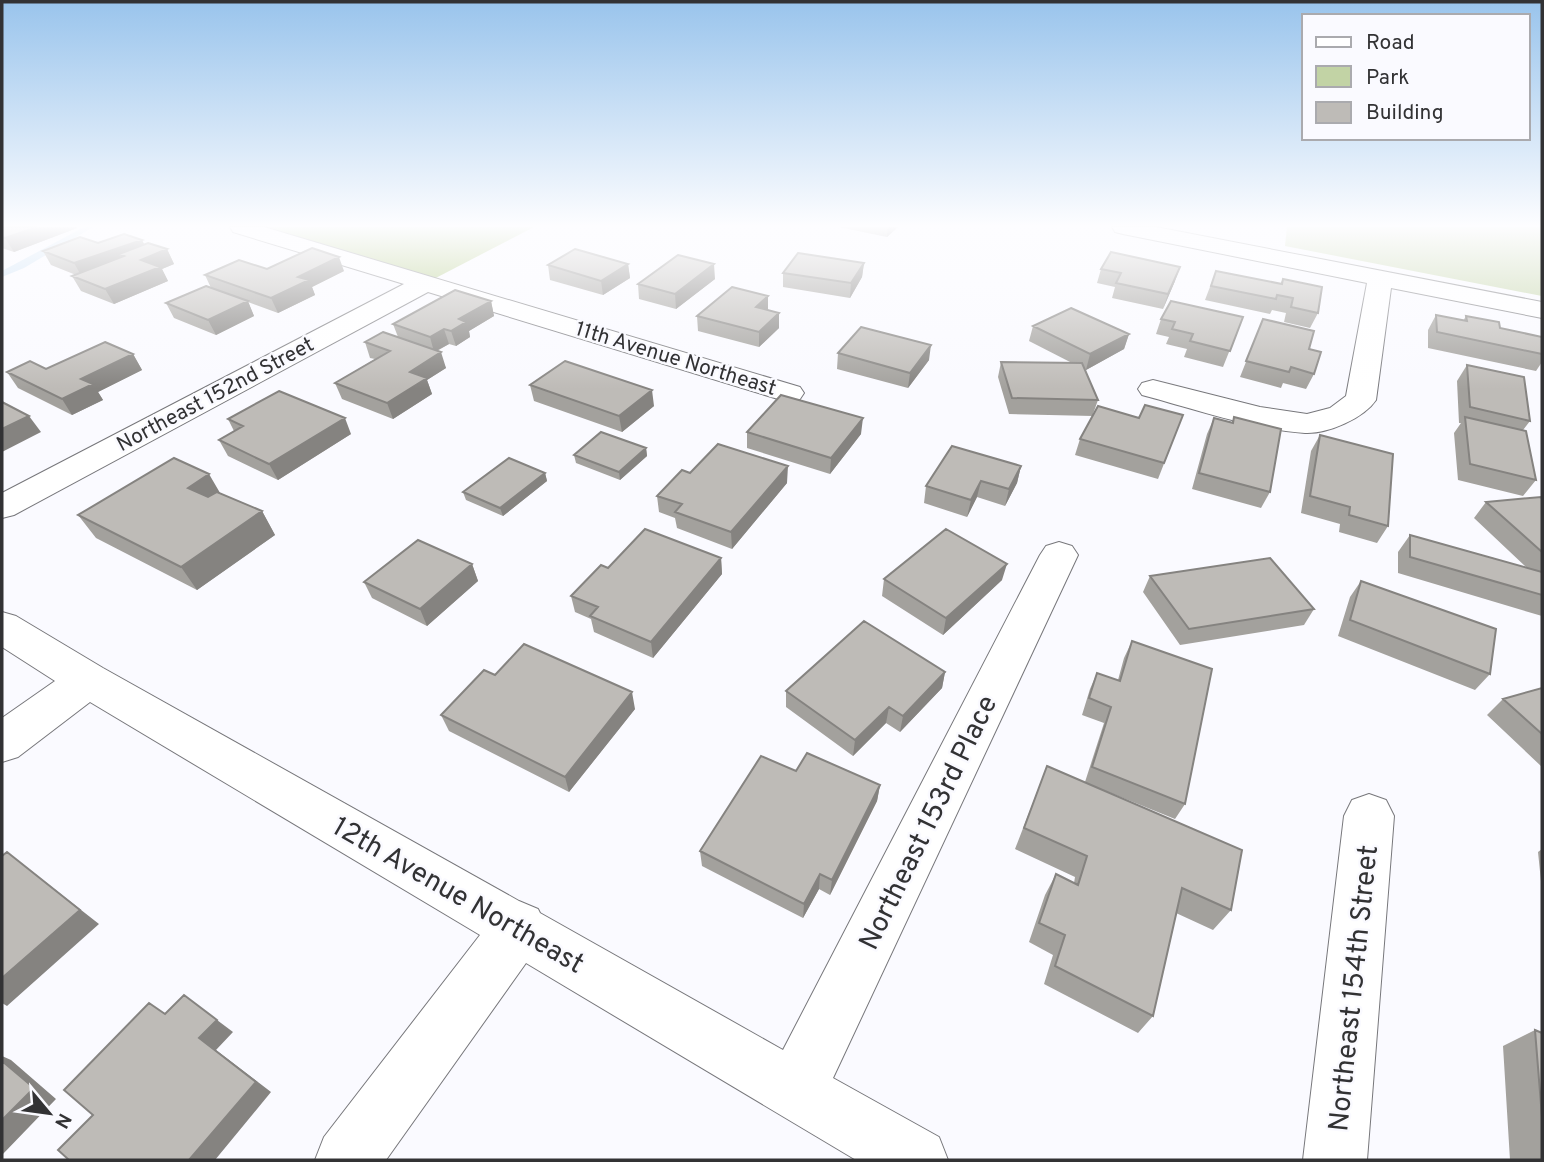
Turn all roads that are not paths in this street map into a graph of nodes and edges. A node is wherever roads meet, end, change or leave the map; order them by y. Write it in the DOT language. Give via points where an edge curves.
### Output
graph roads {
  1 [pos="1380,281"];
  2 [pos="1396,281"];
  3 [pos="428,282"];
  4 [pos="1542,310"];
  5 [pos="1153,388"];
  6 [pos="789,393"];
  7 [pos="2,507"];
  8 [pos="1059,555"];
  9 [pos="2,627"];
  10 [pos="88,680"];
  11 [pos="2,743"];
  12 [pos="1368,816"];
  13 [pos="519,928"];
  14 [pos="795,1090"];
  15 [pos="898,1155"];
  16 [pos="347,1160"];
  17 [pos="1335,1160"];
  1 -- 5 [label="street" via="1362,400 1341,415 1308,424"];
  2 -- 4 [label="street"];
  3 -- 6 [label="street, 11th Avenue Northeast"];
  3 -- 7 [label="street, Northeast 152nd Street"];
  8 -- 14 [label="street, Northeast 153rd Place"];
  9 -- 10 [label="street, 12th Avenue Northeast"];
  10 -- 11 [label="street"];
  10 -- 13 [label="street, 12th Avenue Northeast"];
  12 -- 17 [label="street, Northeast 154th Street"];
  13 -- 14 [label="street, 12th Avenue Northeast"];
  13 -- 16 [label="street"];
  14 -- 15 [label="street, 12th Avenue Northeast"];
}
